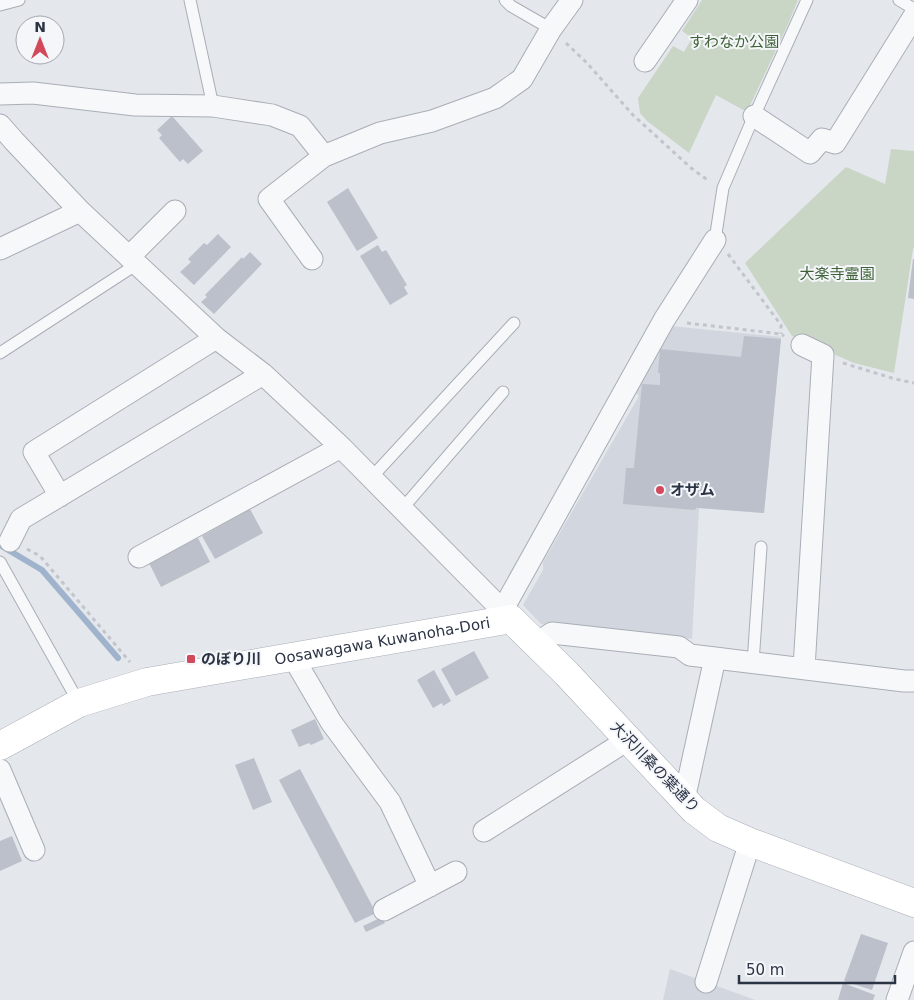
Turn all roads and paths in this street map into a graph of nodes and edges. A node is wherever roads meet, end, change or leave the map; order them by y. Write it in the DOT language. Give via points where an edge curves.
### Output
graph roads {
  1 [pos="19,0"];
  2 [pos="190,0"];
  3 [pos="505,0"];
  4 [pos="572,0"];
  5 [pos="687,0"];
  6 [pos="807,0"];
  7 [pos="899,0"];
  8 [pos="0,5"];
  9 [pos="914,9"];
  10 [pos="914,16"];
  11 [pos="551,29"];
  12 [pos="646,60"];
  13 [pos="0,94"];
  14 [pos="213,106"];
  15 [pos="754,116"];
  16 [pos="647,121"];
  17 [pos="0,125"];
  18 [pos="644,125"];
  19 [pos="7,144"];
  20 [pos="324,156"];
  21 [pos="723,191"];
  22 [pos="80,210"];
  23 [pos="175,210"];
  24 [pos="715,240"];
  25 [pos="0,249"];
  26 [pos="312,259"];
  27 [pos="133,260"];
  28 [pos="664,320"];
  29 [pos="514,323"];
  30 [pos="781,334"];
  31 [pos="216,338"];
  32 [pos="802,345"];
  33 [pos="0,353"];
  34 [pos="823,355"];
  35 [pos="263,374"];
  36 [pos="914,383"];
  37 [pos="503,392"];
  38 [pos="341,447"];
  39 [pos="371,478"];
  40 [pos="60,496"];
  41 [pos="402,509"];
  42 [pos="10,541"];
  43 [pos="760,547"];
  44 [pos="139,557"];
  45 [pos="0,562"];
  46 [pos="506,615"];
  47 [pos="537,643"];
  48 [pos="293,657"];
  49 [pos="715,658"];
  50 [pos="753,662"];
  51 [pos="804,668"];
  52 [pos="914,681"];
  53 [pos="147,682"];
  54 [pos="79,703"];
  55 [pos="628,740"];
  56 [pos="0,746"];
  57 [pos="0,770"];
  58 [pos="684,800"];
  59 [pos="484,831"];
  60 [pos="750,842"];
  61 [pos="34,850"];
  62 [pos="456,872"];
  63 [pos="430,886"];
  64 [pos="914,903"];
  65 [pos="384,910"];
  66 [pos="914,952"];
  67 [pos="706,982"];
  68 [pos="897,1000"];
  1 -- 8 [label="lane"];
  2 -- 14 [label="lane"];
  3 -- 11 [label="lane"];
  4 -- 11 [label="street"];
  5 -- 12 [label="street"];
  6 -- 15 [label="lane"];
  7 -- 9 [label="lane"];
  10 -- 15 [label="street" via="835,143 822,139 810,153"];
  11 -- 18 [label="path"];
  11 -- 20 [label="street" via="522,79 495,98 432,121 380,133"];
  13 -- 14 [label="street" via="33,93 135,105"];
  14 -- 20 [label="street" via="272,114 300,126"];
  15 -- 21 [label="lane"];
  16 -- 18 [label="path"];
  17 -- 19 [label="street"];
  18 -- 21 [label="path" via="691,168"];
  19 -- 22 [label="street"];
  20 -- 26 [label="street" via="269,199"];
  21 -- 24 [label="lane"];
  22 -- 25 [label="street"];
  22 -- 27 [label="street"];
  23 -- 27 [label="street"];
  24 -- 28 [label="street"];
  24 -- 30 [label="path" via="781,325"];
  27 -- 31 [label="street"];
  27 -- 33 [label="lane"];
  28 -- 30 [label="path"];
  28 -- 46 [label="street"];
  29 -- 39 [label="lane"];
  30 -- 32 [label="path"];
  31 -- 35 [label="street"];
  31 -- 40 [label="street" via="34,452"];
  32 -- 34 [label="street"];
  34 -- 36 [label="path" via="856,368"];
  34 -- 51 [label="street"];
  35 -- 38 [label="street"];
  35 -- 40 [label="street"];
  37 -- 41 [label="lane"];
  38 -- 39 [label="street"];
  38 -- 44 [label="street"];
  39 -- 41 [label="street"];
  40 -- 42 [label="street" via="21,519"];
  41 -- 46 [label="street"];
  42 -- 53 [label="path" via="40,556"];
  43 -- 50 [label="lane"];
  45 -- 54 [label="lane"];
  46 -- 47 [label="street, 大沢川桑の葉通り"];
  46 -- 48 [label="street, Oosawagawa Kuwanoha-Dori"];
  47 -- 49 [label="street" via="552,633 679,647 690,655"];
  47 -- 55 [label="street, 大沢川桑の葉通り"];
  48 -- 53 [label="street, Oosawagawa Kuwanoha-Dori"];
  48 -- 63 [label="street" via="331,722 390,802"];
  49 -- 50 [label="street"];
  49 -- 58 [label="street"];
  50 -- 51 [label="street"];
  51 -- 52 [label="street"];
  53 -- 54 [label="street, Oosawagawa Kuwanoha-Dori"];
  54 -- 56 [label="street, Oosawagawa Kuwanoha-Dori"];
  55 -- 58 [label="street, 大沢川桑の葉通り"];
  55 -- 59 [label="street"];
  57 -- 61 [label="street"];
  58 -- 60 [label="street, 大沢川桑の葉通り" via="718,828"];
  60 -- 64 [label="street, 大沢川桑の葉通り"];
  60 -- 67 [label="street"];
  62 -- 63 [label="street"];
  63 -- 65 [label="street"];
  66 -- 68 [label="street"];
}
